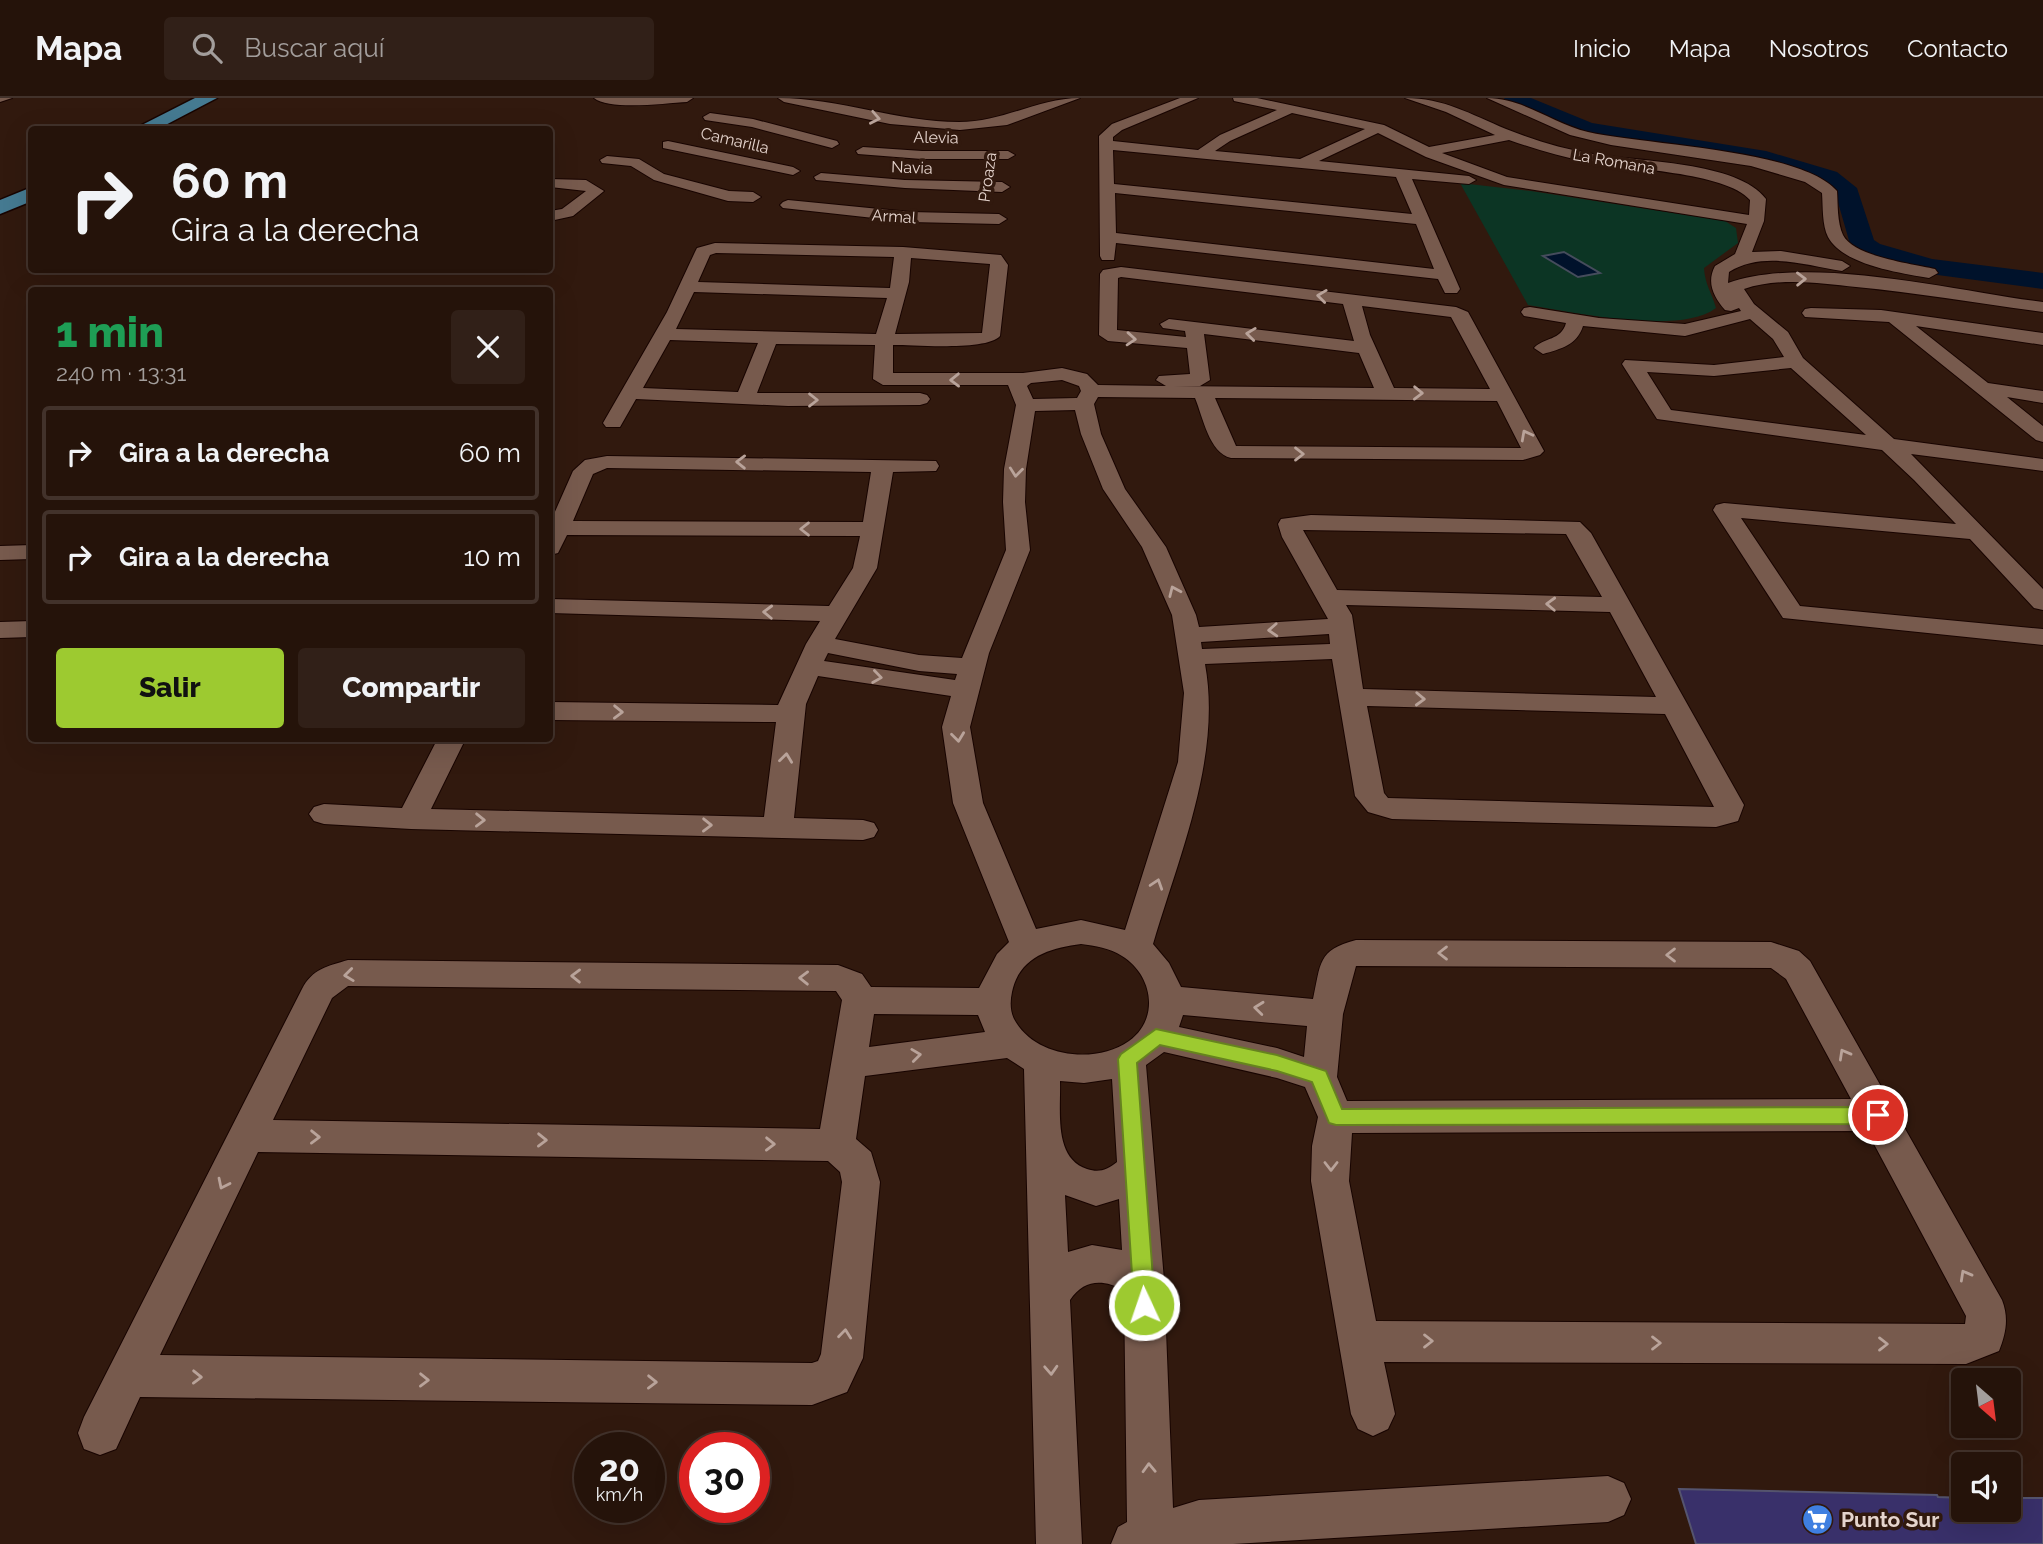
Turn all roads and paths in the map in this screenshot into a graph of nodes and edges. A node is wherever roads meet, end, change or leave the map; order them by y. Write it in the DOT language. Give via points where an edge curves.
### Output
graph roads {
  1 [pos="0,98"];
  2 [pos="6,98"];
  3 [pos="600,98"];
  4 [pos="687,98"];
  5 [pos="784,98"];
  6 [pos="1074,98"];
  7 [pos="1192,98"];
  8 [pos="1239,98"];
  9 [pos="1411,98"];
  10 [pos="1493,98"];
  11 [pos="216,100"];
  12 [pos="1289,110"];
  13 [pos="151,126"];
  14 [pos="174,126"];
  15 [pos="1378,128"];
  16 [pos="1509,136"];
  17 [pos="1008,138"];
  18 [pos="832,144"];
  19 [pos="1106,145"];
  20 [pos="863,151"];
  21 [pos="1427,152"];
  22 [pos="651,154"];
  23 [pos="1200,154"];
  24 [pos="607,160"];
  25 [pos="1302,164"];
  26 [pos="793,172"];
  27 [pos="1402,173"];
  28 [pos="821,177"];
  29 [pos="1504,181"];
  30 [pos="28,183"];
  31 [pos="553,183"];
  32 [pos="1107,188"];
  33 [pos="0,195"];
  34 [pos="28,195"];
  35 [pos="753,197"];
  36 [pos="788,205"];
  37 [pos="0,208"];
  38 [pos="999,208"];
  39 [pos="553,215"];
  40 [pos="1422,220"];
  41 [pos="1754,225"];
  42 [pos="1108,237"];
  43 [pos="903,252"];
  44 [pos="1796,257"];
  45 [pos="1108,260"];
  46 [pos="1736,260"];
  47 [pos="1445,275"];
  48 [pos="1866,276"];
  49 [pos="1762,279"];
  50 [pos="1726,286"];
  51 [pos="687,287"];
  52 [pos="2015,287"];
  53 [pos="897,293"];
  54 [pos="2043,298"];
  55 [pos="1351,299"];
  56 [pos="1455,300"];
  57 [pos="2043,307"];
  58 [pos="1530,312"];
  59 [pos="1811,313"];
  60 [pos="1747,315"];
  61 [pos="1893,317"];
  62 [pos="1575,320"];
  63 [pos="663,334"];
  64 [pos="1194,335"];
  65 [pos="768,338"];
  66 [pos="884,340"];
  67 [pos="2043,340"];
  68 [pos="1367,348"];
  69 [pos="1543,348"];
  70 [pos="1790,355"];
  71 [pos="1982,388"];
  72 [pos="1086,391"];
  73 [pos="1023,392"];
  74 [pos="629,393"];
  75 [pos="1203,393"];
  76 [pos="1387,393"];
  77 [pos="1505,395"];
  78 [pos="2043,397"];
  79 [pos="744,398"];
  80 [pos="613,423"];
  81 [pos="2043,436"];
  82 [pos="1887,444"];
  83 [pos="883,465"];
  84 [pos="2043,465"];
  85 [pos="928,466"];
  86 [pos="873,529"];
  87 [pos="1978,533"];
  88 [pos="555,538"];
  89 [pos="1329,597"];
  90 [pos="2043,603"];
  91 [pos="553,606"];
  92 [pos="1619,606"];
  93 [pos="837,614"];
  94 [pos="28,629"];
  95 [pos="0,630"];
  96 [pos="2043,637"];
  97 [pos="1342,639"];
  98 [pos="1189,646"];
  99 [pos="814,656"];
  100 [pos="969,678"];
  101 [pos="1352,697"];
  102 [pos="1675,706"];
  103 [pos="553,711"];
  104 [pos="791,714"];
  105 [pos="450,742"];
  106 [pos="324,814"];
  107 [pos="411,819"];
  108 [pos="778,826"];
  109 [pos="863,830"];
  110 [pos="1026,945"];
  111 [pos="1136,948"];
  112 [pos="1168,999"];
  113 [pos="859,1000"];
  114 [pos="993,1002"];
  115 [pos="1326,1014"];
  116 [pos="1156,1036"];
  117 [pos="1027,1052"];
  118 [pos="1128,1059"];
  119 [pos="848,1063"];
  120 [pos="1319,1077"];
  121 [pos="1878,1115"];
  122 [pos="1336,1117"];
  123 [pos="247,1136"];
  124 [pos="836,1144"];
  125 [pos="1043,1148"];
  126 [pos="1136,1168"];
  127 [pos="1144,1280"];
  128 [pos="1048,1302"];
  129 [pos="1360,1341"];
  130 [pos="128,1376"];
  131 [pos="1374,1414"];
  132 [pos="100,1433"];
  133 [pos="1608,1499"];
  134 [pos="1144,1541"];
  135 [pos="1059,1544"];
  1 -- 2 [label="street"];
  3 -- 4 [label="street"];
  5 -- 17 [label="street, one-way" via="911,123 968,126"];
  6 -- 17 [label="street"];
  7 -- 19 [label="street" via="1112,130"];
  8 -- 12 [label="street"];
  9 -- 16 [label="street, La Romana" via="1454,108"];
  10 -- 52 [label="street" via="1587,136 1724,157 1804,177 1829,191 1835,234 1853,250 1914,270"];
  11 -- 13 [label="main road"];
  11 -- 14 [label="main road"];
  12 -- 15 [label="street"];
  12 -- 23 [label="street" via="1224,138"];
  15 -- 21 [label="street"];
  15 -- 25 [label="street"];
  16 -- 21 [label="street"];
  16 -- 41 [label="street, La Romana" via="1587,158 1745,186 1758,199"];
  17 -- 20 [label="street, Alevia" via="922,155"];
  17 -- 38 [label="street, Proaza"];
  18 -- 22 [label="street" via="704,115"];
  19 -- 23 [label="street"];
  19 -- 32 [label="street"];
  21 -- 29 [label="street"];
  22 -- 24 [label="street"];
  22 -- 26 [label="street, Camarilla" via="710,150"];
  22 -- 35 [label="street" via="665,188 673,194"];
  23 -- 25 [label="street"];
  25 -- 27 [label="street"];
  27 -- 29 [label="street"];
  27 -- 40 [label="street"];
  28 -- 38 [label="street, Navia" via="905,184"];
  29 -- 41 [label="street"];
  30 -- 33 [label="main road"];
  31 -- 39 [label="street" via="586,185 596,191 567,213"];
  32 -- 40 [label="street"];
  32 -- 42 [label="street"];
  34 -- 37 [label="main road"];
  36 -- 38 [label="street, Armal" via="910,217"];
  40 -- 47 [label="street"];
  41 -- 44 [label="street" via="1773,245"];
  41 -- 46 [label="street, La Romana"];
  42 -- 45 [label="street"];
  42 -- 47 [label="street"];
  43 -- 51 [label="street" via="710,248 703,252"];
  43 -- 53 [label="street"];
  43 -- 66 [label="street" via="995,259 1000,265 992,334 981,339"];
  44 -- 46 [label="street"];
  44 -- 48 [label="street"];
  46 -- 49 [label="street"];
  46 -- 50 [label="street, La Romana" via="1721,270"];
  47 -- 56 [label="street"];
  49 -- 48 [label="street, one-way"];
  48 -- 54 [label="street"];
  48 -- 57 [label="street"];
  49 -- 50 [label="street"];
  50 -- 60 [label="street" via="1728,303"];
  51 -- 53 [label="street"];
  51 -- 63 [label="street"];
  53 -- 66 [label="street"];
  55 -- 64 [label="street, one-way" via="1114,272 1107,276 1107,332 1112,337"];
  55 -- 68 [label="street"];
  55 -- 77 [label="street" via="1460,314"];
  58 -- 62 [label="street"];
  59 -- 61 [label="street"];
  60 -- 62 [label="street" via="1685,330"];
  60 -- 70 [label="street" via="1765,337"];
  61 -- 67 [label="street"];
  61 -- 71 [label="street"];
  62 -- 69 [label="street" via="1567,339"];
  63 -- 65 [label="street"];
  63 -- 74 [label="street"];
  68 -- 64 [label="street, one-way"];
  64 -- 72 [label="street" via="1200,380"];
  65 -- 66 [label="street"];
  65 -- 79 [label="street"];
  73 -- 66 [label="street, one-way" via="883,379"];
  68 -- 76 [label="street"];
  70 -- 82 [label="street"];
  70 -- 82 [label="street" via="1755,369 1712,371 1632,364 1664,415"];
  71 -- 78 [label="street"];
  71 -- 81 [label="street"];
  72 -- 73 [label="street"];
  72 -- 73 [label="street" via="1056,374"];
  72 -- 75 [label="street"];
  98 -- 72 [label="street, one-way" via="1185,615 1154,547 1114,489 1091,434"];
  79 -- 73 [label="street, one-way" via="912,399"];
  73 -- 100 [label="street, one-way" via="1015,469 1018,550"];
  74 -- 79 [label="street"];
  74 -- 80 [label="street"];
  75 -- 76 [label="street"];
  75 -- 77 [label="street, one-way" via="1231,452 1529,453 1533,447"];
  76 -- 77 [label="street, one-way"];
  82 -- 84 [label="street"];
  82 -- 87 [label="street"];
  83 -- 85 [label="street"];
  83 -- 86 [label="street"];
  83 -- 88 [label="street, one-way" via="607,461 584,471"];
  86 -- 88 [label="street, one-way"];
  86 -- 93 [label="street" via="865,568"];
  87 -- 90 [label="street"];
  87 -- 96 [label="street" via="1724,510 1792,612"];
  92 -- 89 [label="street, one-way"];
  89 -- 92 [label="street" via="1289,524 1572,527"];
  89 -- 97 [label="street" via="1340,615"];
  93 -- 91 [label="street, one-way"];
  92 -- 102 [label="street"];
  93 -- 99 [label="street"];
  94 -- 95 [label="street"];
  97 -- 98 [label="street"];
  97 -- 101 [label="street"];
  111 -- 98 [label="street, one-way" via="1192,762 1197,694"];
  99 -- 100 [label="street"];
  99 -- 104 [label="street"];
  100 -- 110 [label="street, one-way" via="956,726 968,803"];
  101 -- 102 [label="street, one-way"];
  101 -- 102 [label="street" via="1370,796 1378,805 1392,809 1728,814 1728,804"];
  103 -- 104 [label="street, one-way"];
  108 -- 104 [label="street, one-way"];
  105 -- 107 [label="street"];
  106 -- 107 [label="street"];
  107 -- 108 [label="street, one-way"];
  108 -- 109 [label="street"];
  110 -- 111 [label="street" via="1052,935 1081,932 1110,936"];
  110 -- 114 [label="street" via="1001,970"];
  111 -- 112 [label="street" via="1163,980"];
  115 -- 112 [label="street, one-way"];
  112 -- 116 [label="street"];
  113 -- 114 [label="street"];
  113 -- 119 [label="street"];
  113 -- 123 [label="street, one-way" via="851,981 838,978 348,973 331,978 319,989"];
  114 -- 117 [label="street" via="999,1024"];
  115 -- 120 [label="street"];
  121 -- 115 [label="street, one-way" via="1798,970 1771,955 1356,953 1344,956 1338,964"];
  116 -- 118 [label="street"];
  116 -- 120 [label="street"];
  117 -- 118 [label="street" via="1070,1069 1100,1068"];
  119 -- 117 [label="street, one-way"];
  117 -- 125 [label="street"];
  118 -- 126 [label="street"];
  119 -- 124 [label="street"];
  120 -- 122 [label="street"];
  121 -- 122 [label="street"];
  129 -- 121 [label="street, one-way" via="1966,1344 1984,1337 1987,1314"];
  122 -- 129 [label="street, one-way" via="1331,1181"];
  123 -- 124 [label="street, one-way"];
  123 -- 130 [label="street, one-way"];
  130 -- 124 [label="street, one-way" via="812,1384 832,1377 842,1358 861,1182 858,1164"];
  125 -- 126 [label="street" via="1064,1178 1096,1189 1122,1181"];
  125 -- 128 [label="street"];
  126 -- 127 [label="street"];
  127 -- 128 [label="street" via="1121,1266 1087,1263 1063,1276"];
  134 -- 127 [label="street, one-way"];
  128 -- 135 [label="street, one-way"];
  129 -- 131 [label="street"];
  130 -- 132 [label="street"];
  133 -- 134 [label="street" via="1220,1521"];
}
